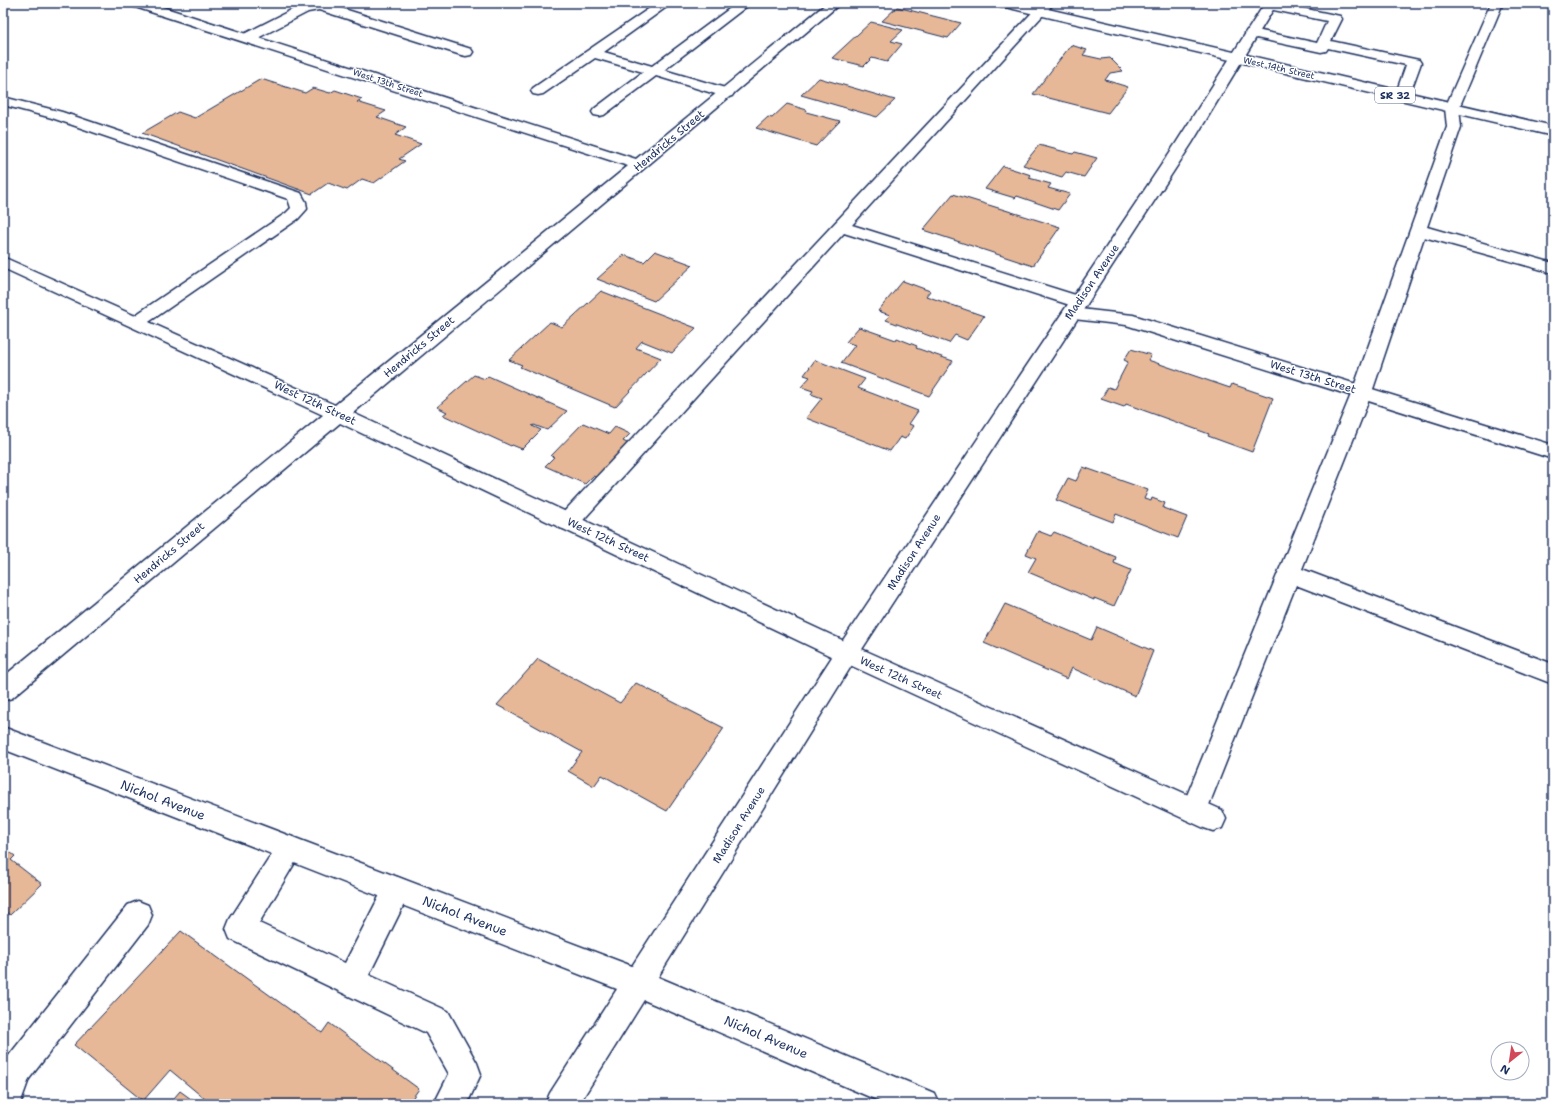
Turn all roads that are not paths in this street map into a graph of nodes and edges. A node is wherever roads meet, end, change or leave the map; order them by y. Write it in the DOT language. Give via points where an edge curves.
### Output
graph roads {
  1 [pos="137,3"];
  2 [pos="666,3"];
  3 [pos="745,3"];
  4 [pos="835,3"];
  5 [pos="1005,3"];
  6 [pos="1497,3"];
  7 [pos="1270,4"];
  8 [pos="1044,7"];
  9 [pos="1252,33"];
  10 [pos="247,38"];
  11 [pos="1324,43"];
  12 [pos="466,52"];
  13 [pos="593,53"];
  14 [pos="1237,58"];
  15 [pos="654,71"];
  16 [pos="538,91"];
  17 [pos="727,93"];
  18 [pos="1402,96"];
  19 [pos="3,101"];
  20 [pos="1452,108"];
  21 [pos="600,112"];
  22 [pos="1553,131"];
  23 [pos="640,165"];
  24 [pos="841,227"];
  25 [pos="1418,230"];
  26 [pos="3,262"];
  27 [pos="1553,268"];
  28 [pos="1075,308"];
  29 [pos="137,322"];
  30 [pos="1362,392"];
  31 [pos="338,414"];
  32 [pos="1553,452"];
  33 [pos="568,522"];
  34 [pos="1289,573"];
  35 [pos="847,653"];
  36 [pos="1553,674"];
  37 [pos="3,691"];
  38 [pos="3,738"];
  39 [pos="290,848"];
  40 [pos="397,890"];
  41 [pos="138,916"];
  42 [pos="351,981"];
  43 [pos="639,983"];
  44 [pos="4,1104"];
  45 [pos="450,1104"];
  46 [pos="561,1104"];
  47 [pos="923,1104"];
  1 -- 10 [label="street, West 13th Street"];
  2 -- 13 [label="street"];
  3 -- 15 [label="street"];
  4 -- 17 [label="street, Hendricks Street"];
  5 -- 8 [label="street, West 14th Street / SR 32"];
  6 -- 20 [label="street"];
  7 -- 9 [label="street, Madison Avenue"];
  7 -- 11 [label="street" via="1335,19"];
  8 -- 14 [label="street, West 14th Street / SR 32"];
  8 -- 24 [label="street"];
  9 -- 11 [label="street" via="1321,48"];
  9 -- 14 [label="street, Madison Avenue"];
  10 -- 12 [label="street" via="304,9 320,6"];
  10 -- 23 [label="street, West 13th Street"];
  11 -- 18 [label="street" via="1414,63"];
  13 -- 15 [label="street"];
  13 -- 16 [label="street"];
  14 -- 18 [label="street, West 14th Street / SR 32"];
  14 -- 28 [label="street, Madison Avenue"];
  15 -- 17 [label="street"];
  15 -- 21 [label="street"];
  17 -- 23 [label="street, Hendricks Street"];
  18 -- 20 [label="street, West 14th Street / SR 32"];
  19 -- 29 [label="street" via="57,115 295,196 299,209 292,216"];
  20 -- 22 [label="street, West 14th Street / SR 32"];
  20 -- 25 [label="street" via="1454,127"];
  23 -- 31 [label="street, Hendricks Street"];
  24 -- 28 [label="street, West 13th Street"];
  24 -- 33 [label="street"];
  25 -- 27 [label="street"];
  25 -- 30 [label="street"];
  26 -- 29 [label="street, West 12th Street"];
  28 -- 30 [label="street, West 13th Street" via="1127,319"];
  28 -- 35 [label="street, Madison Avenue"];
  29 -- 31 [label="street, West 12th Street"];
  30 -- 32 [label="street, West 13th Street"];
  30 -- 34 [label="street"];
  31 -- 33 [label="street, West 12th Street"];
  31 -- 37 [label="street, Hendricks Street"];
  33 -- 35 [label="street, West 12th Street"];
  34 -- 35 [label="street, West 12th Street" via="1204,815"];
  34 -- 36 [label="street"];
  35 -- 43 [label="street, Madison Avenue"];
  38 -- 39 [label="street, Nichol Avenue"];
  39 -- 40 [label="street, Nichol Avenue"];
  39 -- 42 [label="street" via="240,929"];
  40 -- 42 [label="street"];
  40 -- 43 [label="street, Nichol Avenue"];
  41 -- 44 [label="street" via="18,1069"];
  42 -- 45 [label="street" via="437,1022 466,1074"];
  43 -- 46 [label="street, Madison Avenue"];
  43 -- 47 [label="street, Nichol Avenue"];
}
